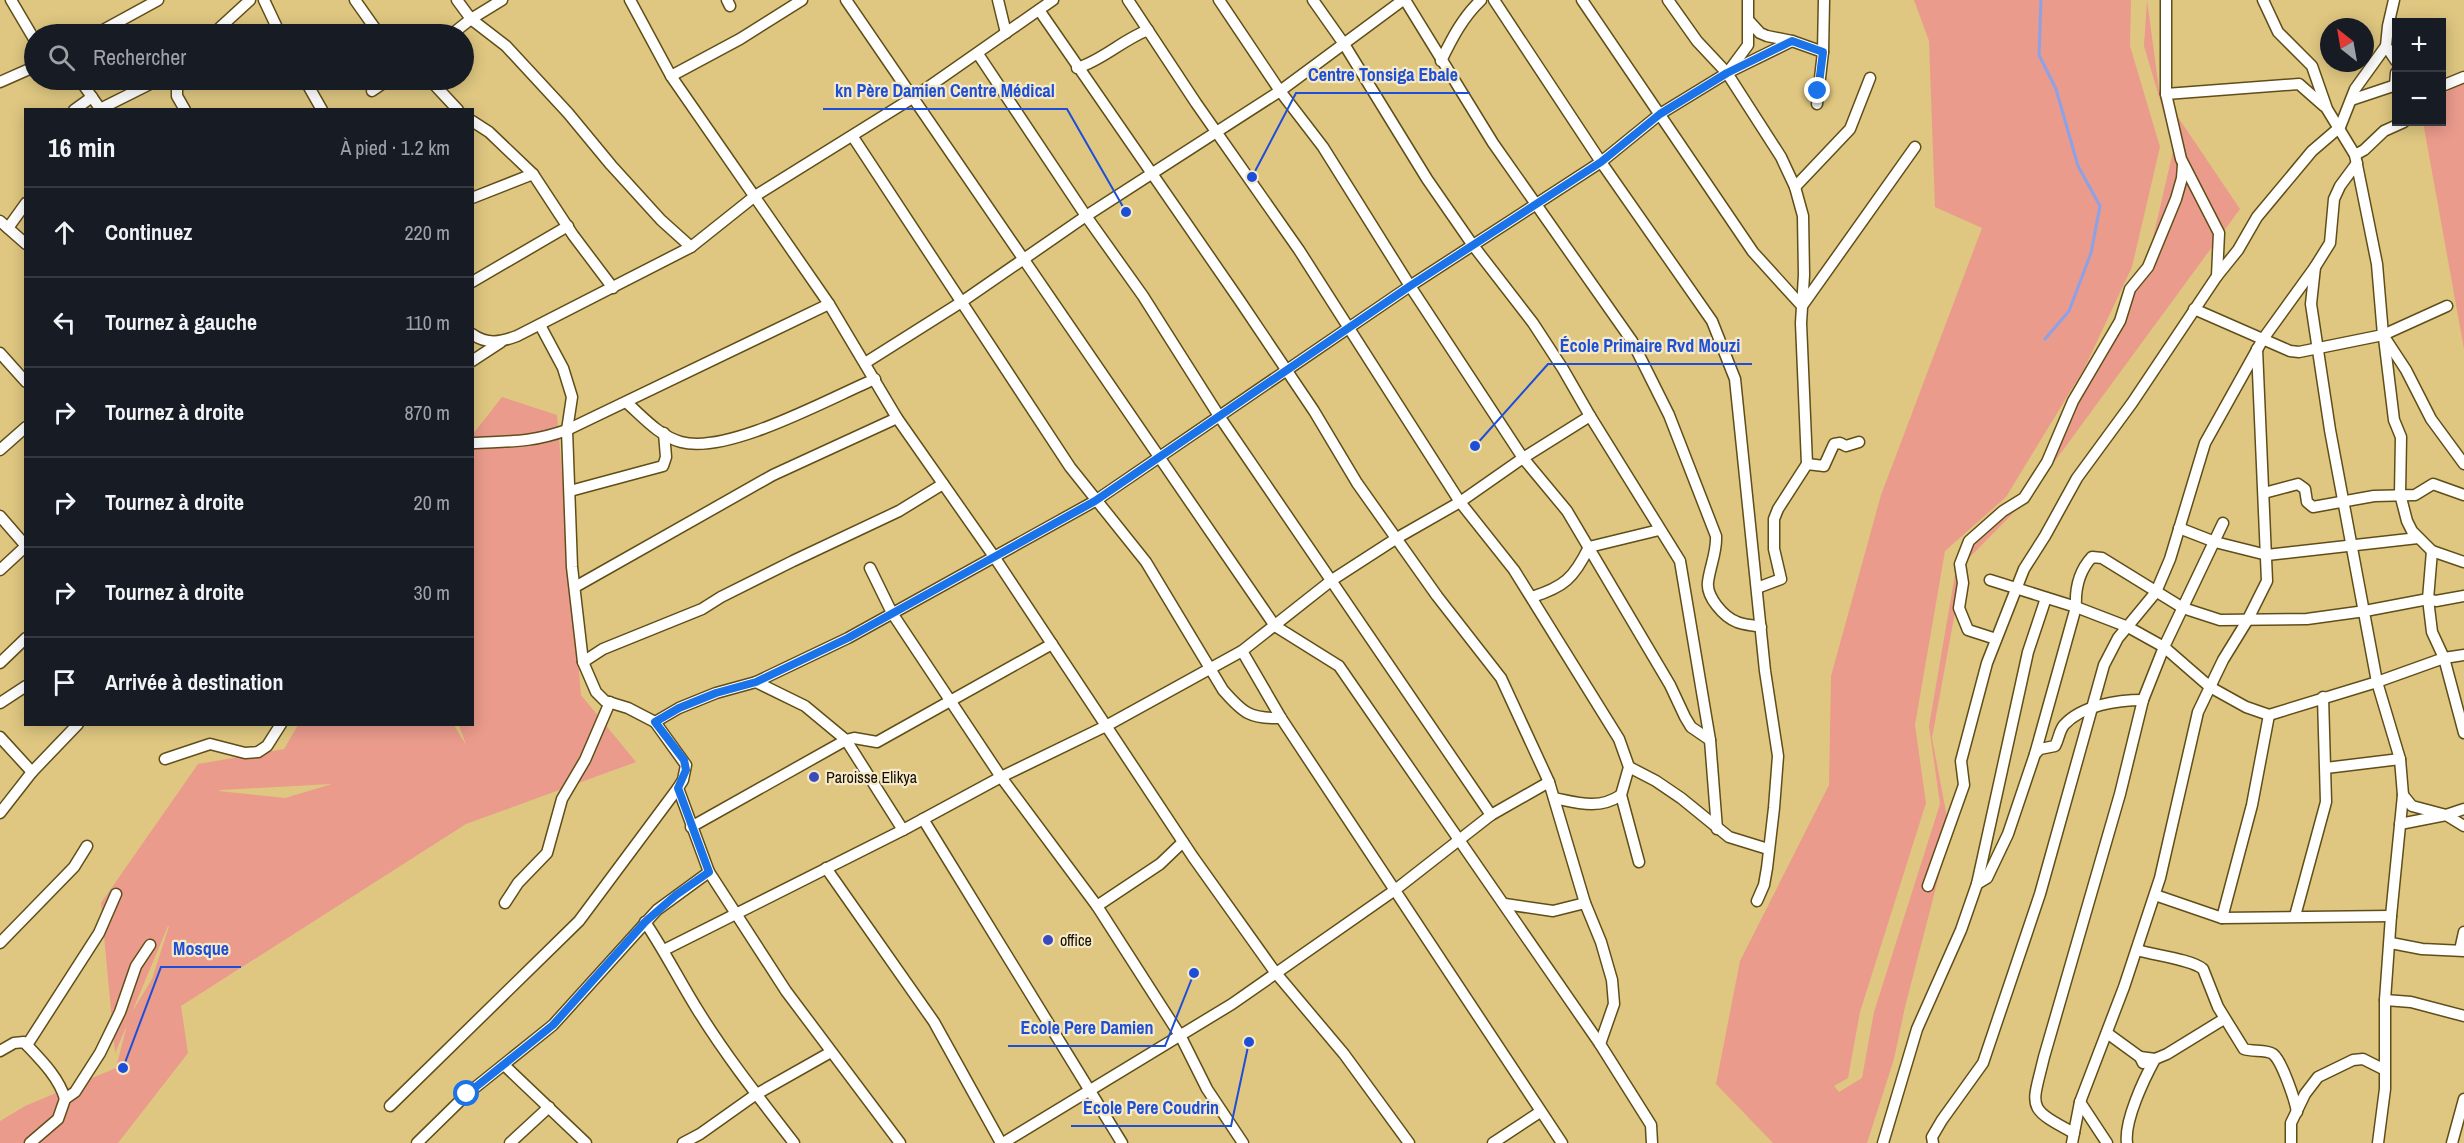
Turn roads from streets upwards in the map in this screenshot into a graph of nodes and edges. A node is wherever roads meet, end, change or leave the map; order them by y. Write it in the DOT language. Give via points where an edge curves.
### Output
graph roads {
  1 [pos="11,0"];
  2 [pos="158,0"];
  3 [pos="250,0"];
  4 [pos="276,0"];
  5 [pos="355,0"];
  6 [pos="457,0"];
  7 [pos="502,0"];
  8 [pos="630,0"];
  9 [pos="802,0"];
  10 [pos="846,0"];
  11 [pos="998,0"];
  12 [pos="1053,0"];
  13 [pos="1128,0"];
  14 [pos="1219,0"];
  15 [pos="1313,0"];
  16 [pos="1404,0"];
  17 [pos="1481,0"];
  18 [pos="1494,0"];
  19 [pos="1582,0"];
  20 [pos="1668,0"];
  21 [pos="1748,0"];
  22 [pos="1824,0"];
  23 [pos="2166,0"];
  24 [pos="2263,0"];
  25 [pos="2394,0"];
  26 [pos="265,3"];
  27 [pos="1039,10"];
  28 [pos="471,19"];
  29 [pos="1749,21"];
  30 [pos="25,24"];
  31 [pos="114,24"];
  32 [pos="224,24"];
  33 [pos="275,24"];
  34 [pos="372,24"];
  35 [pos="465,24"];
  36 [pos="1148,30"];
  37 [pos="1006,33"];
  38 [pos="1792,41"];
  39 [pos="1344,44"];
  40 [pos="2386,46"];
  41 [pos="1823,52"];
  42 [pos="978,54"];
  43 [pos="2392,54"];
  44 [pos="1441,61"];
  45 [pos="2312,66"];
  46 [pos="1077,68"];
  47 [pos="24,71"];
  48 [pos="1727,73"];
  49 [pos="671,76"];
  50 [pos="2464,77"];
  51 [pos="1870,78"];
  52 [pos="0,82"];
  53 [pos="2299,84"];
  54 [pos="2446,84"];
  55 [pos="2392,86"];
  56 [pos="87,90"];
  57 [pos="138,90"];
  58 [pos="177,90"];
  59 [pos="310,90"];
  60 [pos="439,90"];
  61 [pos="1280,91"];
  62 [pos="2166,94"];
  63 [pos="92,97"];
  64 [pos="914,98"];
  65 [pos="2351,100"];
  66 [pos="1817,104"];
  67 [pos="77,108"];
  68 [pos="99,108"];
  69 [pos="102,108"];
  70 [pos="184,108"];
  71 [pos="321,108"];
  72 [pos="456,108"];
  73 [pos="2327,109"];
  74 [pos="1660,114"];
  75 [pos="474,122"];
  76 [pos="2395,126"];
  77 [pos="2340,127"];
  78 [pos="1216,132"];
  79 [pos="853,137"];
  80 [pos="1915,147"];
  81 [pos="2356,159"];
  82 [pos="1601,162"];
  83 [pos="2183,165"];
  84 [pos="533,174"];
  85 [pos="1151,174"];
  86 [pos="1795,187"];
  87 [pos="755,196"];
  88 [pos="474,197"];
  89 [pos="1536,204"];
  90 [pos="24,205"];
  91 [pos="1086,216"];
  92 [pos="4,224"];
  93 [pos="568,226"];
  94 [pos="24,242"];
  95 [pos="1472,244"];
  96 [pos="691,247"];
  97 [pos="1023,261"];
  98 [pos="2315,267"];
  99 [pos="2217,276"];
  100 [pos="474,281"];
  101 [pos="1410,286"];
  102 [pos="613,288"];
  103 [pos="960,303"];
  104 [pos="829,304"];
  105 [pos="1802,306"];
  106 [pos="2447,306"];
  107 [pos="2194,309"];
  108 [pos="540,325"];
  109 [pos="1349,327"];
  110 [pos="474,335"];
  111 [pos="2383,335"];
  112 [pos="2263,339"];
  113 [pos="501,342"];
  114 [pos="2318,348"];
  115 [pos="2257,349"];
  116 [pos="0,353"];
  117 [pos="474,360"];
  118 [pos="865,363"];
  119 [pos="1286,369"];
  120 [pos="874,379"];
  121 [pos="24,380"];
  122 [pos="626,402"];
  123 [pos="1219,416"];
  124 [pos="1590,416"];
  125 [pos="897,418"];
  126 [pos="24,429"];
  127 [pos="567,430"];
  128 [pos="664,433"];
  129 [pos="1859,442"];
  130 [pos="474,443"];
  131 [pos="0,450"];
  132 [pos="1160,457"];
  133 [pos="1523,458"];
  134 [pos="1807,464"];
  135 [pos="2464,464"];
  136 [pos="943,484"];
  137 [pos="570,491"];
  138 [pos="2264,493"];
  139 [pos="2400,494"];
  140 [pos="2464,495"];
  141 [pos="1095,501"];
  142 [pos="1461,502"];
  143 [pos="2344,502"];
  144 [pos="0,516"];
  145 [pos="2223,523"];
  146 [pos="2179,528"];
  147 [pos="1659,530"];
  148 [pos="1397,538"];
  149 [pos="2418,538"];
  150 [pos="2215,542"];
  151 [pos="24,544"];
  152 [pos="2352,545"];
  153 [pos="1589,547"];
  154 [pos="24,548"];
  155 [pos="2432,551"];
  156 [pos="2267,555"];
  157 [pos="995,558"];
  158 [pos="2464,562"];
  159 [pos="870,568"];
  160 [pos="0,570"];
  161 [pos="1332,580"];
  162 [pos="1990,580"];
  163 [pos="575,586"];
  164 [pos="1756,588"];
  165 [pos="2016,588"];
  166 [pos="2156,592"];
  167 [pos="2464,596"];
  168 [pos="1532,597"];
  169 [pos="2046,598"];
  170 [pos="2428,598"];
  171 [pos="2076,607"];
  172 [pos="2183,608"];
  173 [pos="2365,611"];
  174 [pos="892,614"];
  175 [pos="2247,621"];
  176 [pos="1275,626"];
  177 [pos="1761,627"];
  178 [pos="2128,627"];
  179 [pos="1996,639"];
  180 [pos="24,640"];
  181 [pos="1052,644"];
  182 [pos="2164,647"];
  183 [pos="1242,651"];
  184 [pos="2464,655"];
  185 [pos="2444,658"];
  186 [pos="583,662"];
  187 [pos="0,663"];
  188 [pos="1209,669"];
  189 [pos="756,682"];
  190 [pos="2377,682"];
  191 [pos="24,687"];
  192 [pos="2210,687"];
  193 [pos="2323,697"];
  194 [pos="2143,700"];
  195 [pos="610,702"];
  196 [pos="951,702"];
  197 [pos="0,703"];
  198 [pos="2093,708"];
  199 [pos="2269,715"];
  200 [pos="1281,718"];
  201 [pos="655,722"];
  202 [pos="76,726"];
  203 [pos="280,726"];
  204 [pos="1106,726"];
  205 [pos="2464,733"];
  206 [pos="0,737"];
  207 [pos="846,740"];
  208 [pos="1710,740"];
  209 [pos="2035,754"];
  210 [pos="165,759"];
  211 [pos="2400,759"];
  212 [pos="1629,767"];
  213 [pos="2326,768"];
  214 [pos="32,772"];
  215 [pos="1001,777"];
  216 [pos="1549,782"];
  217 [pos="678,788"];
  218 [pos="1621,795"];
  219 [pos="2403,795"];
  220 [pos="1554,798"];
  221 [pos="2464,809"];
  222 [pos="0,813"];
  223 [pos="1491,815"];
  224 [pos="2446,815"];
  225 [pos="923,819"];
  226 [pos="2400,824"];
  227 [pos="2464,826"];
  228 [pos="691,827"];
  229 [pos="1718,829"];
  230 [pos="903,830"];
  231 [pos="1460,840"];
  232 [pos="1183,842"];
  233 [pos="87,846"];
  234 [pos="1768,849"];
  235 [pos="1639,862"];
  236 [pos="826,868"];
  237 [pos="709,872"];
  238 [pos="1977,884"];
  239 [pos="1928,886"];
  240 [pos="1395,890"];
  241 [pos="116,894"];
  242 [pos="2155,895"];
  243 [pos="1757,901"];
  244 [pos="505,903"];
  245 [pos="1585,903"];
  246 [pos="1505,904"];
  247 [pos="1097,906"];
  248 [pos="736,913"];
  249 [pos="2295,916"];
  250 [pos="2391,916"];
  251 [pos="2222,918"];
  252 [pos="645,922"];
  253 [pos="2464,932"];
  254 [pos="2391,943"];
  255 [pos="0,944"];
  256 [pos="150,945"];
  257 [pos="664,950"];
  258 [pos="2137,950"];
  259 [pos="2462,951"];
  260 [pos="1275,972"];
  261 [pos="2385,1000"];
  262 [pos="2464,1016"];
  263 [pos="2224,1018"];
  264 [pos="2107,1033"];
  265 [pos="1181,1037"];
  266 [pos="1600,1044"];
  267 [pos="27,1045"];
  268 [pos="0,1051"];
  269 [pos="831,1052"];
  270 [pos="2140,1057"];
  271 [pos="2154,1059"];
  272 [pos="504,1065"];
  273 [pos="2384,1069"];
  274 [pos="2147,1073"];
  275 [pos="1091,1091"];
  276 [pos="755,1095"];
  277 [pos="64,1099"];
  278 [pos="2464,1099"];
  279 [pos="2080,1102"];
  280 [pos="390,1106"];
  281 [pos="549,1107"];
  282 [pos="1540,1112"];
  283 [pos="2297,1112"];
  284 [pos="2073,1138"];
  285 [pos="30,1143"];
  286 [pos="417,1143"];
  287 [pos="510,1143"];
  288 [pos="586,1143"];
  289 [pos="683,1143"];
  290 [pos="794,1143"];
  291 [pos="900,1143"];
  292 [pos="1002,1143"];
  293 [pos="1122,1143"];
  294 [pos="1243,1143"];
  295 [pos="1409,1143"];
  296 [pos="1492,1143"];
  297 [pos="1562,1143"];
  298 [pos="1652,1143"];
  299 [pos="1883,1143"];
  300 [pos="1933,1143"];
  301 [pos="2107,1143"];
  302 [pos="2127,1143"];
  303 [pos="2291,1143"];
  304 [pos="2378,1143"];
  305 [pos="2452,1143"];
  1 -- 30 [label="street"];
  2 -- 31 [label="street"];
  3 -- 32 [label="street"];
  4 -- 26 [label="street"];
  5 -- 34 [label="street"];
  6 -- 28 [label="street"];
  7 -- 28 [label="street"];
  8 -- 49 [label="street"];
  9 -- 49 [label="street"];
  10 -- 64 [label="street"];
  11 -- 37 [label="street"];
  12 -- 27 [label="street"];
  13 -- 36 [label="street"];
  14 -- 61 [label="street"];
  15 -- 39 [label="street"];
  16 -- 39 [label="street"];
  16 -- 44 [label="street"];
  17 -- 44 [label="street" via="1451,38"];
  18 -- 82 [label="street"];
  19 -- 74 [label="street"];
  20 -- 48 [label="street" via="1697,41"];
  21 -- 29 [label="street"];
  22 -- 41 [label="street"];
  23 -- 62 [label="street"];
  24 -- 45 [label="street" via="2278,32"];
  25 -- 40 [label="street"];
  26 -- 33 [label="street"];
  27 -- 37 [label="street"];
  27 -- 46 [label="street"];
  28 -- 35 [label="street"];
  28 -- 96 [label="street" via="506,46 611,165"];
  29 -- 38 [label="street" via="1760,33"];
  29 -- 48 [label="street" via="1748,45"];
  36 -- 46 [label="street"];
  36 -- 78 [label="street"];
  37 -- 42 [label="street"];
  38 -- 41 [label="street"];
  38 -- 48 [label="street"];
  39 -- 61 [label="street"];
  39 -- 95 [label="street" via="1427,180"];
  40 -- 43 [label="street"];
  40 -- 65 [label="street"];
  41 -- 66 [label="street"];
  42 -- 64 [label="street"];
  42 -- 91 [label="street"];
  44 -- 89 [label="street"];
  45 -- 53 [label="street"];
  45 -- 73 [label="street"];
  46 -- 85 [label="street"];
  47 -- 52 [label="street"];
  48 -- 74 [label="street"];
  48 -- 86 [label="street"];
  49 -- 87 [label="street"];
  50 -- 54 [label="street"];
  51 -- 86 [label="street" via="1850,129"];
  53 -- 62 [label="street"];
  53 -- 73 [label="street"];
  55 -- 65 [label="street"];
  56 -- 63 [label="street"];
  57 -- 69 [label="street"];
  58 -- 70 [label="street"];
  59 -- 71 [label="street"];
  60 -- 72 [label="street"];
  61 -- 78 [label="street"];
  61 -- 101 [label="street" via="1323,147"];
  62 -- 83 [label="street"];
  63 -- 67 [label="street"];
  63 -- 68 [label="street"];
  64 -- 79 [label="street"];
  64 -- 97 [label="street"];
  65 -- 77 [label="street"];
  73 -- 77 [label="street"];
  74 -- 82 [label="street"];
  74 -- 105 [label="street" via="1753,252"];
  75 -- 84 [label="street"];
  76 -- 81 [label="street" via="2384,131"];
  77 -- 81 [label="street"];
  77 -- 99 [label="street" via="2312,151 2257,217"];
  78 -- 85 [label="street"];
  78 -- 109 [label="street"];
  79 -- 87 [label="street"];
  79 -- 103 [label="street"];
  80 -- 105 [label="street"];
  81 -- 98 [label="street" via="2337,191 2332,236"];
  81 -- 111 [label="street" via="2377,264"];
  82 -- 89 [label="street"];
  82 -- 164 [label="street" via="1712,321 1735,379"];
  83 -- 99 [label="street" via="2219,232"];
  83 -- 179 [label="street" via="2176,199 2148,267 2130,289 2120,321 2073,401 2047,462 2024,498 1972,536 1960,564 1963,583 1959,613 1968,630"];
  84 -- 88 [label="street"];
  84 -- 93 [label="street"];
  85 -- 91 [label="street"];
  85 -- 119 [label="street"];
  86 -- 105 [label="street" via="1803,216"];
  87 -- 96 [label="street"];
  87 -- 104 [label="street"];
  89 -- 95 [label="street"];
  89 -- 177 [label="street" via="1632,341 1669,415 1716,536 1717,548 1708,581 1710,595 1729,617"];
  90 -- 92 [label="street"];
  91 -- 97 [label="street"];
  91 -- 123 [label="street" via="1143,296"];
  92 -- 94 [label="street"];
  93 -- 100 [label="street"];
  93 -- 102 [label="street"];
  95 -- 101 [label="street"];
  95 -- 124 [label="street" via="1533,323"];
  96 -- 102 [label="street"];
  97 -- 103 [label="street"];
  97 -- 132 [label="street"];
  98 -- 112 [label="street"];
  98 -- 114 [label="street" via="2311,304"];
  99 -- 107 [label="street"];
  101 -- 109 [label="street"];
  101 -- 133 [label="street"];
  102 -- 108 [label="street"];
  103 -- 118 [label="street"];
  103 -- 141 [label="street"];
  104 -- 118 [label="street"];
  104 -- 122 [label="street"];
  105 -- 134 [label="street"];
  106 -- 111 [label="street"];
  107 -- 112 [label="street"];
  107 -- 165 [label="street" via="2077,478"];
  108 -- 113 [label="street"];
  108 -- 127 [label="street" via="569,385 572,397"];
  109 -- 119 [label="street"];
  109 -- 142 [label="street"];
  110 -- 113 [label="street"];
  111 -- 114 [label="street"];
  111 -- 135 [label="street" via="2431,419"];
  111 -- 139 [label="street" via="2394,420 2401,437"];
  112 -- 114 [label="street" via="2294,352"];
  112 -- 115 [label="street"];
  113 -- 117 [label="street"];
  114 -- 143 [label="street"];
  115 -- 138 [label="street"];
  115 -- 146 [label="street" via="2201,452"];
  116 -- 121 [label="street"];
  118 -- 120 [label="street"];
  119 -- 123 [label="street"];
  119 -- 148 [label="street" via="1357,483"];
  120 -- 125 [label="street"];
  120 -- 128 [label="street" via="789,419 729,438 706,443 682,442"];
  122 -- 127 [label="street"];
  122 -- 128 [label="street"];
  123 -- 132 [label="street"];
  123 -- 161 [label="street"];
  124 -- 133 [label="street"];
  124 -- 147 [label="street"];
  125 -- 136 [label="street"];
  125 -- 163 [label="street" via="773,475"];
  126 -- 131 [label="street"];
  127 -- 130 [label="street" via="542,440"];
  127 -- 137 [label="street"];
  128 -- 137 [label="street" via="663,466"];
  129 -- 134 [label="street" via="1834,444 1824,466"];
  132 -- 141 [label="street"];
  132 -- 176 [label="street"];
  133 -- 142 [label="street"];
  133 -- 153 [label="street" via="1567,511"];
  134 -- 164 [label="street" via="1774,519 1774,549 1781,579"];
  136 -- 157 [label="street"];
  136 -- 186 [label="street" via="899,511 702,609 603,649"];
  137 -- 163 [label="street"];
  138 -- 143 [label="street" via="2298,484 2305,489 2309,505"];
  138 -- 156 [label="street"];
  139 -- 140 [label="street" via="2415,495 2433,484"];
  139 -- 143 [label="street"];
  139 -- 149 [label="street" via="2407,521"];
  141 -- 157 [label="street"];
  141 -- 188 [label="street" via="1146,562"];
  142 -- 148 [label="street"];
  142 -- 168 [label="street"];
  143 -- 152 [label="street"];
  144 -- 151 [label="street"];
  145 -- 150 [label="street"];
  146 -- 150 [label="street"];
  146 -- 166 [label="street"];
  147 -- 153 [label="street"];
  147 -- 208 [label="street" via="1684,571"];
  148 -- 161 [label="street"];
  148 -- 216 [label="street" via="1501,678"];
  149 -- 152 [label="street"];
  149 -- 155 [label="street"];
  150 -- 156 [label="street"];
  150 -- 172 [label="street"];
  152 -- 156 [label="street"];
  152 -- 173 [label="street"];
  153 -- 168 [label="street" via="1568,580"];
  153 -- 208 [label="street" via="1670,685 1684,717"];
  154 -- 160 [label="street"];
  155 -- 158 [label="street"];
  155 -- 170 [label="street"];
  156 -- 175 [label="street" via="2267,581"];
  157 -- 174 [label="street"];
  157 -- 181 [label="street"];
  159 -- 174 [label="street"];
  161 -- 176 [label="street"];
  161 -- 223 [label="street"];
  162 -- 165 [label="street"];
  163 -- 186 [label="street"];
  164 -- 177 [label="street"];
  165 -- 169 [label="street"];
  165 -- 179 [label="street"];
  166 -- 171 [label="street" via="2102,558 2092,557 2075,590"];
  166 -- 172 [label="street"];
  166 -- 178 [label="street"];
  167 -- 170 [label="street"];
  168 -- 212 [label="street" via="1620,739"];
  169 -- 171 [label="street"];
  169 -- 238 [label="street" via="2028,652"];
  170 -- 173 [label="street"];
  170 -- 185 [label="street" via="2432,633"];
  171 -- 178 [label="street"];
  171 -- 209 [label="street"];
  172 -- 175 [label="street" via="2220,620"];
  172 -- 182 [label="street"];
  173 -- 175 [label="street" via="2307,619"];
  173 -- 190 [label="street"];
  174 -- 189 [label="street"];
  174 -- 196 [label="street"];
  175 -- 192 [label="street"];
  176 -- 183 [label="street"];
  176 -- 231 [label="street" via="1340,666"];
  177 -- 234 [label="street" via="1778,756"];
  178 -- 182 [label="street"];
  178 -- 198 [label="street" via="2104,665"];
  179 -- 239 [label="street" via="1962,761 1964,785"];
  180 -- 187 [label="street"];
  181 -- 196 [label="street"];
  181 -- 204 [label="street"];
  182 -- 192 [label="street"];
  182 -- 194 [label="street"];
  183 -- 188 [label="street"];
  183 -- 200 [label="street"];
  184 -- 185 [label="street"];
  185 -- 190 [label="street"];
  185 -- 205 [label="street"];
  186 -- 195 [label="street" via="596,692"];
  188 -- 200 [label="street" via="1237,707 1248,715"];
  188 -- 204 [label="street"];
  189 -- 201 [label="street" via="697,701"];
  189 -- 207 [label="street" via="805,706"];
  190 -- 193 [label="street"];
  190 -- 211 [label="street"];
  191 -- 197 [label="street"];
  192 -- 199 [label="street"];
  192 -- 242 [label="street" via="2196,721"];
  193 -- 199 [label="street"];
  193 -- 213 [label="street"];
  194 -- 198 [label="street" via="2124,700"];
  194 -- 284 [label="street" via="2035,1095 2037,1110"];
  195 -- 201 [label="street"];
  195 -- 244 [label="street" via="585,760 562,799 547,853"];
  196 -- 207 [label="street" via="877,742"];
  196 -- 215 [label="street"];
  198 -- 209 [label="street" via="2065,723 2055,746"];
  198 -- 300 [label="street" via="2040,894 1983,1063 1942,1120 1932,1137"];
  199 -- 251 [label="street" via="2252,805"];
  200 -- 240 [label="street"];
  201 -- 217 [label="street" via="684,760 686,770"];
  202 -- 214 [label="street"];
  203 -- 210 [label="street" via="267,746 258,752 245,753 210,744"];
  204 -- 215 [label="street"];
  204 -- 232 [label="street"];
  206 -- 214 [label="street"];
  207 -- 228 [label="street"];
  207 -- 230 [label="street"];
  208 -- 229 [label="street"];
  209 -- 238 [label="street" via="2008,834 1987,878"];
  211 -- 213 [label="street"];
  211 -- 219 [label="street"];
  212 -- 218 [label="street"];
  212 -- 229 [label="street" via="1681,798"];
  213 -- 249 [label="street" via="2326,802"];
  214 -- 222 [label="street"];
  215 -- 225 [label="street"];
  215 -- 247 [label="street"];
  216 -- 220 [label="street"];
  216 -- 223 [label="street"];
  217 -- 228 [label="street"];
  217 -- 280 [label="street" via="579,921"];
  218 -- 220 [label="street" via="1588,806"];
  218 -- 235 [label="street"];
  219 -- 224 [label="street" via="2412,806"];
  219 -- 226 [label="street"];
  220 -- 245 [label="street"];
  221 -- 224 [label="street"];
  223 -- 231 [label="street"];
  224 -- 226 [label="street"];
  224 -- 227 [label="street"];
  225 -- 230 [label="street"];
  225 -- 275 [label="street"];
  226 -- 250 [label="street"];
  228 -- 237 [label="street"];
  229 -- 234 [label="street" via="1729,837"];
  230 -- 236 [label="street"];
  231 -- 240 [label="street"];
  231 -- 246 [label="street"];
  232 -- 247 [label="street" via="1160,864"];
  232 -- 260 [label="street"];
  233 -- 255 [label="street" via="74,867"];
  234 -- 243 [label="street" via="1764,885"];
  236 -- 248 [label="street"];
  236 -- 292 [label="street" via="934,1022"];
  237 -- 248 [label="street"];
  237 -- 252 [label="street"];
  238 -- 299 [label="street" via="1917,1029"];
  240 -- 260 [label="street"];
  240 -- 282 [label="street"];
  241 -- 267 [label="street" via="99,933"];
  242 -- 251 [label="street"];
  242 -- 258 [label="street"];
  245 -- 246 [label="street" via="1553,911"];
  245 -- 266 [label="street" via="1604,951 1614,992 1614,1004"];
  246 -- 266 [label="street"];
  247 -- 265 [label="street"];
  248 -- 257 [label="street"];
  248 -- 269 [label="street"];
  249 -- 250 [label="street"];
  249 -- 251 [label="street"];
  250 -- 254 [label="street"];
  252 -- 257 [label="street"];
  252 -- 272 [label="street" via="553,1025"];
  253 -- 259 [label="street"];
  254 -- 259 [label="street"];
  254 -- 261 [label="street"];
  256 -- 277 [label="street" via="136,966 100,1053 75,1092"];
  257 -- 276 [label="street" via="696,1008"];
  258 -- 263 [label="street" via="2198,965"];
  258 -- 264 [label="street"];
  260 -- 265 [label="street"];
  260 -- 295 [label="street" via="1344,1054"];
  261 -- 262 [label="street" via="2411,1002"];
  261 -- 273 [label="street"];
  263 -- 271 [label="street"];
  263 -- 283 [label="street" via="2244,1049 2274,1056 2290,1087"];
  264 -- 270 [label="street"];
  264 -- 279 [label="street"];
  265 -- 275 [label="street"];
  265 -- 294 [label="street" via="1207,1089"];
  266 -- 298 [label="street" via="1651,1125"];
  267 -- 268 [label="street" via="19,1041"];
  267 -- 277 [label="street" via="62,1089"];
  269 -- 276 [label="street"];
  269 -- 291 [label="street"];
  270 -- 271 [label="street"];
  270 -- 274 [label="street"];
  271 -- 274 [label="street"];
  272 -- 281 [label="street"];
  272 -- 286 [label="street" via="467,1094"];
  273 -- 283 [label="street" via="2363,1059 2349,1061 2313,1082"];
  273 -- 304 [label="street"];
  274 -- 302 [label="street" via="2127,1126"];
  275 -- 292 [label="street"];
  275 -- 293 [label="street"];
  276 -- 289 [label="street"];
  276 -- 290 [label="street"];
  277 -- 285 [label="street" via="58,1119"];
  278 -- 305 [label="street"];
  279 -- 284 [label="street"];
  279 -- 301 [label="street"];
  281 -- 287 [label="street"];
  281 -- 288 [label="street"];
  282 -- 296 [label="street"];
  282 -- 297 [label="street"];
  283 -- 303 [label="street" via="2290,1131"];
}
